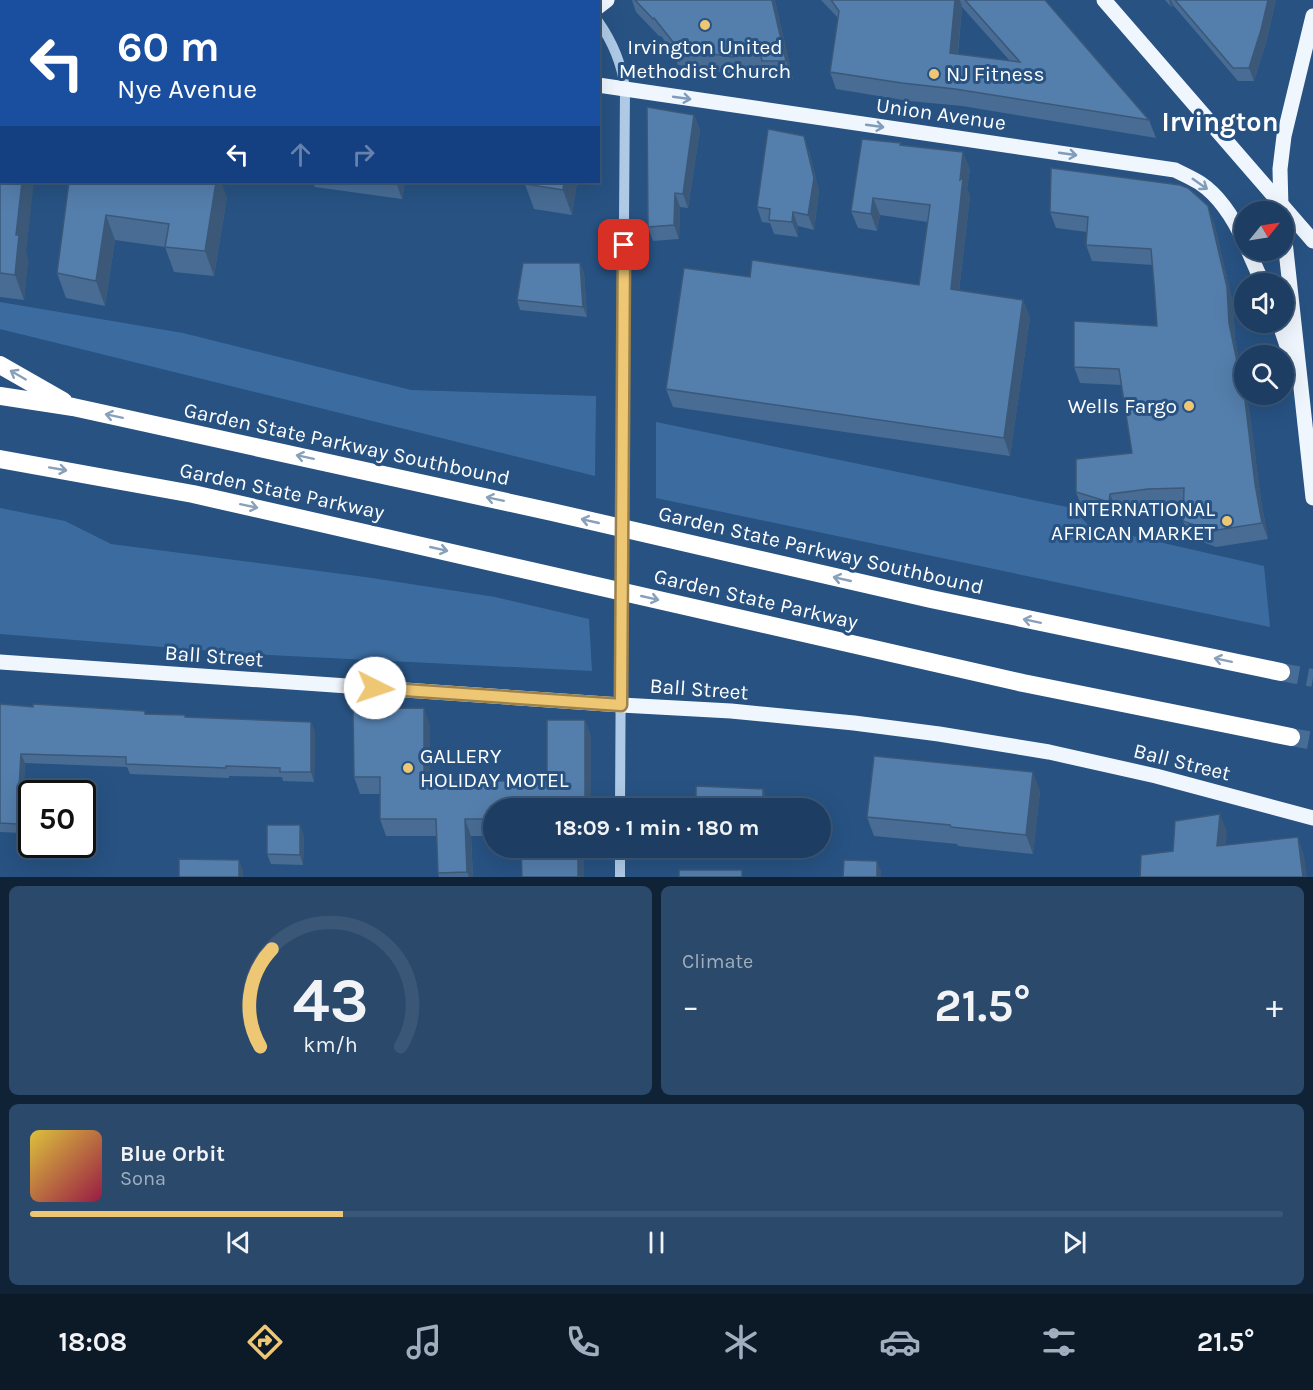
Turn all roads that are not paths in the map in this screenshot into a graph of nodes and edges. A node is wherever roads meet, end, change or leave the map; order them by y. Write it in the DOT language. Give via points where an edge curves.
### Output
graph roads {
  1 [pos="1104,0"];
  2 [pos="1313,16"];
  3 [pos="600,24"];
  4 [pos="600,85"];
  5 [pos="625,89"];
  6 [pos="1275,201"];
  7 [pos="1281,201"];
  8 [pos="1234,221"];
  9 [pos="1294,221"];
  10 [pos="1313,241"];
  11 [pos="1287,261"];
  12 [pos="1282,333"];
  13 [pos="0,364"];
  14 [pos="0,396"];
  15 [pos="1303,399"];
  16 [pos="73,407"];
  17 [pos="0,459"];
  18 [pos="1313,498"];
  19 [pos="0,662"];
  20 [pos="1281,672"];
  21 [pos="621,705"];
  22 [pos="1291,737"];
  23 [pos="620,798"];
  24 [pos="1313,818"];
  25 [pos="620,858"];
  26 [pos="620,877"];
  1 -- 6 [label="main road"];
  2 -- 7 [label="main road" via="1284,136"];
  3 -- 5 [label="street" via="619,63"];
  4 -- 5 [label="main road, Union Avenue"];
  5 -- 8 [label="main road, Union Avenue, one-way" via="1174,170 1202,184"];
  5 -- 21 [label="street, bridge"];
  9 -- 10 [label="main road"];
  11 -- 15 [label="main road"];
  12 -- 15 [label="main road"];
  16 -- 13 [label="highway, one-way"];
  14 -- 16 [label="highway, Garden State Parkway Southbound"];
  15 -- 18 [label="main road"];
  20 -- 16 [label="highway, Garden State Parkway Southbound, one-way" via="920,597"];
  17 -- 22 [label="highway, Garden State Parkway, one-way" via="205,496 1023,683"];
  19 -- 21 [label="main road, Ball Street"];
  21 -- 23 [label="street"];
  21 -- 24 [label="main road, Ball Street" via="782,715 959,737 1120,768"];
  25 -- 26 [label="street"];
}
